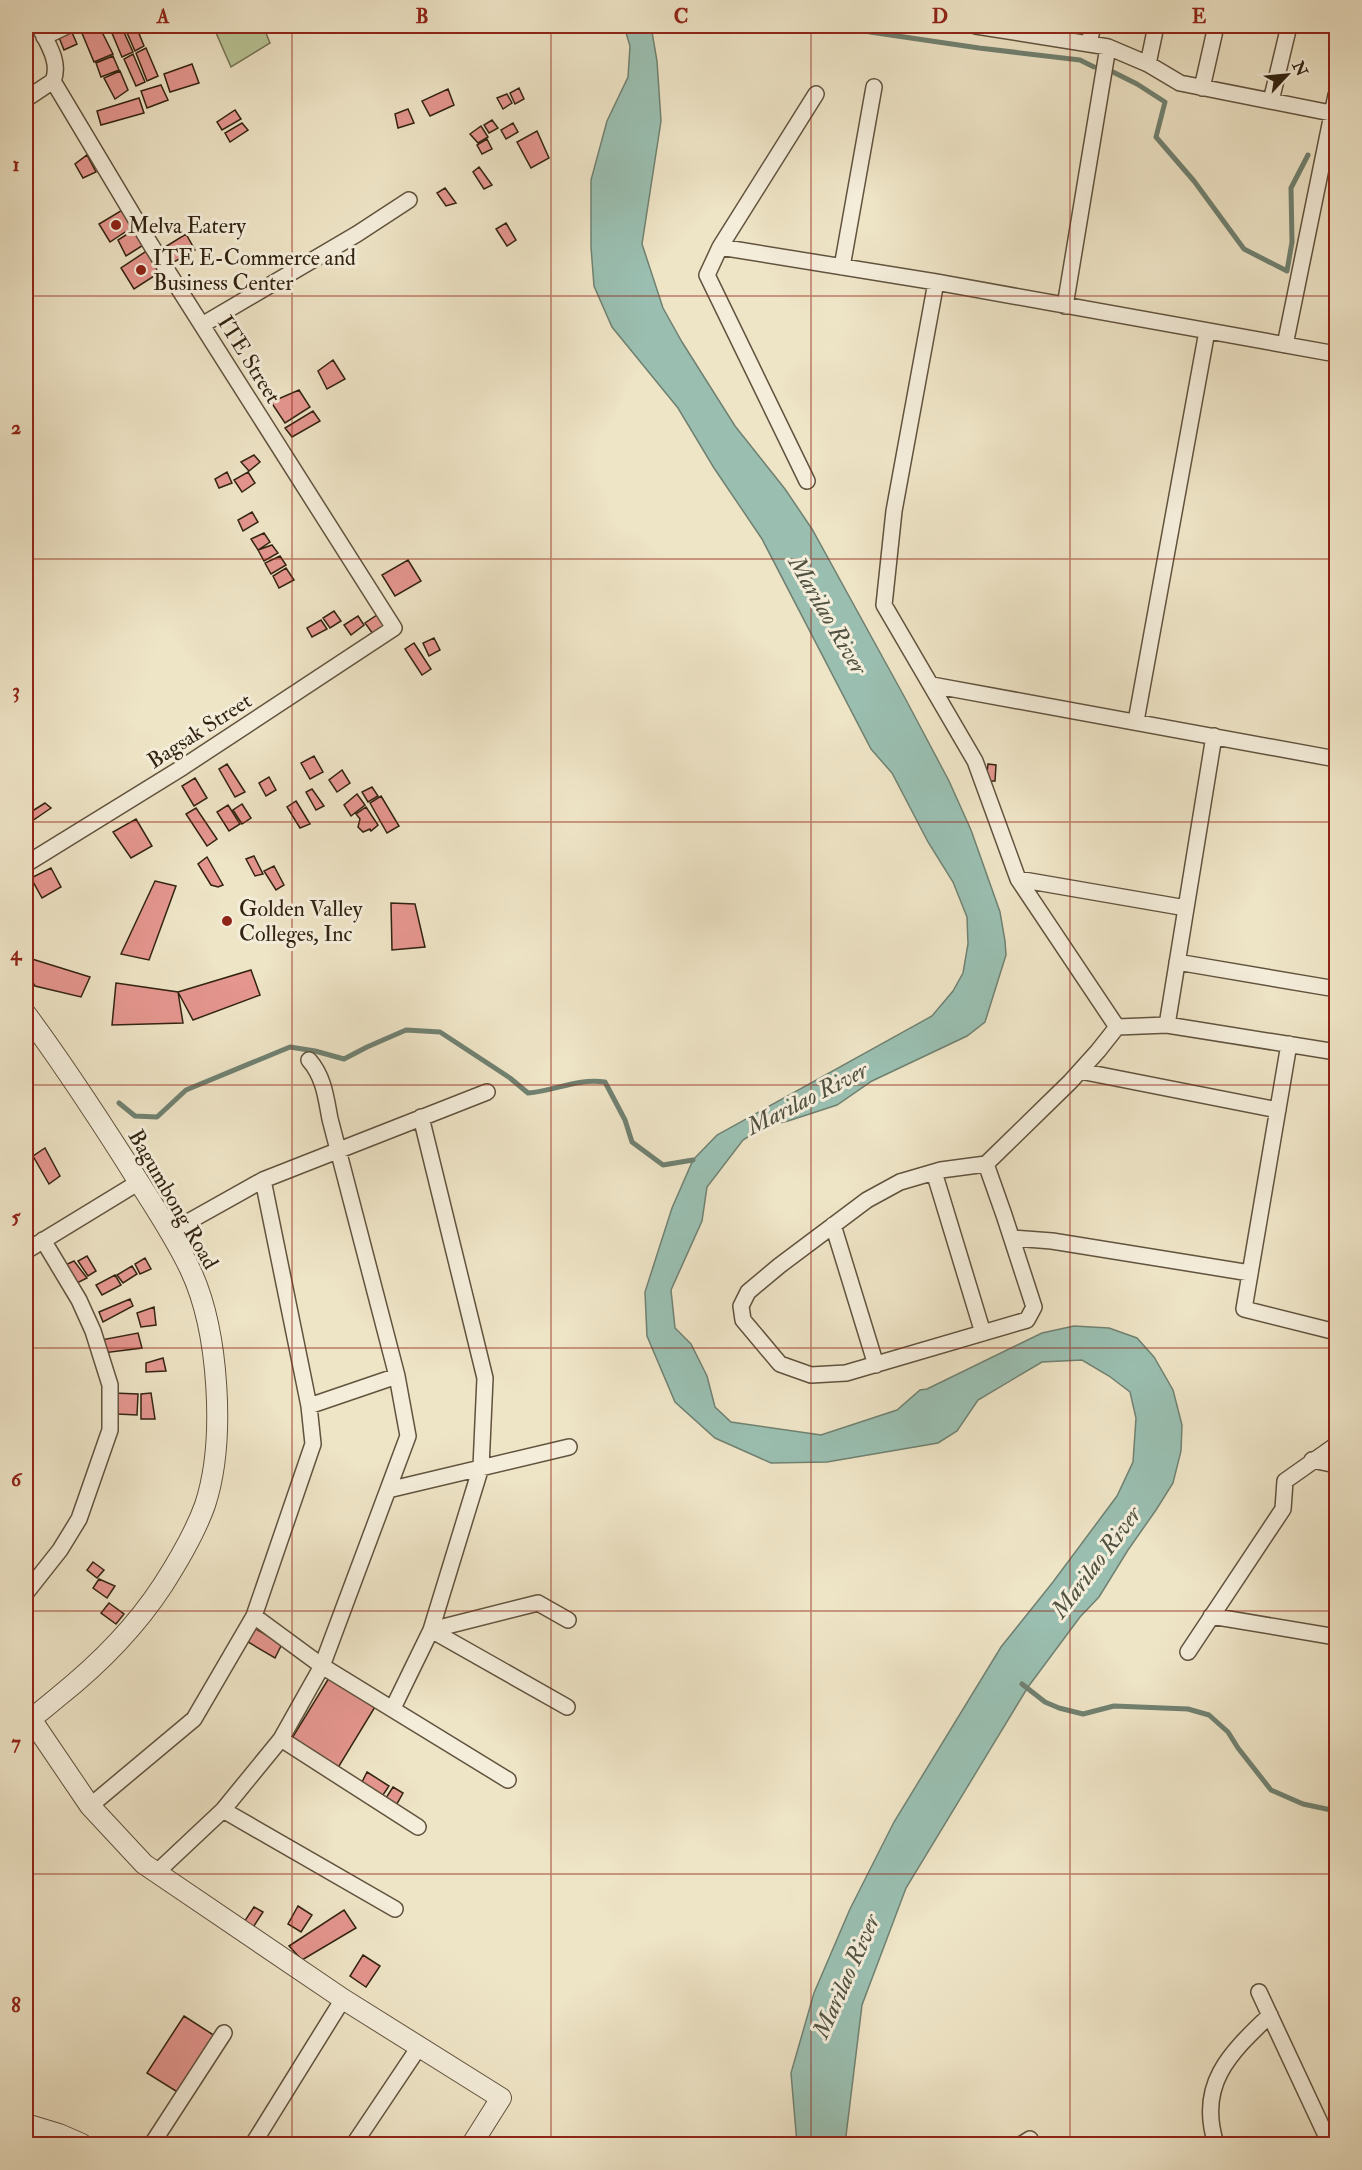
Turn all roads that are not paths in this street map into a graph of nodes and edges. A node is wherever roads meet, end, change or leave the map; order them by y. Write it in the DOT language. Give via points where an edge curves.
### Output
graph roads {
  1 [pos="67,26"];
  2 [pos="975,26"];
  3 [pos="1093,26"];
  4 [pos="1156,26"];
  5 [pos="1216,26"];
  6 [pos="1289,26"];
  7 [pos="1026,30"];
  8 [pos="42,31"];
  9 [pos="1089,43"];
  10 [pos="1108,47"];
  11 [pos="1148,64"];
  12 [pos="52,81"];
  13 [pos="874,87"];
  14 [pos="1202,88"];
  15 [pos="816,94"];
  16 [pos="1336,95"];
  17 [pos="26,99"];
  18 [pos="1272,101"];
  19 [pos="1335,114"];
  20 [pos="1332,142"];
  21 [pos="409,200"];
  22 [pos="720,247"];
  23 [pos="842,267"];
  24 [pos="936,282"];
  25 [pos="1065,306"];
  26 [pos="202,325"];
  27 [pos="1207,331"];
  28 [pos="1285,345"];
  29 [pos="1336,354"];
  30 [pos="807,481"];
  31 [pos="394,628"];
  32 [pos="932,685"];
  33 [pos="1136,722"];
  34 [pos="1214,736"];
  35 [pos="1336,759"];
  36 [pos="26,864"];
  37 [pos="1018,879"];
  38 [pos="1186,908"];
  39 [pos="1177,962"];
  40 [pos="1336,990"];
  41 [pos="26,1014"];
  42 [pos="1167,1025"];
  43 [pos="1117,1027"];
  44 [pos="1289,1044"];
  45 [pos="1336,1052"];
  46 [pos="309,1060"];
  47 [pos="1080,1071"];
  48 [pos="487,1092"];
  49 [pos="1278,1110"];
  50 [pos="421,1118"];
  51 [pos="339,1149"];
  52 [pos="986,1164"];
  53 [pos="934,1172"];
  54 [pos="263,1180"];
  55 [pos="139,1182"];
  56 [pos="833,1226"];
  57 [pos="170,1232"];
  58 [pos="1012,1238"];
  59 [pos="43,1240"];
  60 [pos="26,1251"];
  61 [pos="1250,1273"];
  62 [pos="1336,1332"];
  63 [pos="983,1333"];
  64 [pos="876,1365"];
  65 [pos="397,1376"];
  66 [pos="309,1406"];
  67 [pos="1336,1444"];
  68 [pos="569,1447"];
  69 [pos="1312,1460"];
  70 [pos="1336,1465"];
  71 [pos="481,1467"];
  72 [pos="388,1490"];
  73 [pos="26,1593"];
  74 [pos="254,1616"];
  75 [pos="1211,1616"];
  76 [pos="568,1620"];
  77 [pos="431,1630"];
  78 [pos="1336,1637"];
  79 [pos="1188,1652"];
  80 [pos="322,1666"];
  81 [pos="567,1707"];
  82 [pos="393,1708"];
  83 [pos="28,1720"];
  84 [pos="281,1739"];
  85 [pos="508,1780"];
  86 [pos="90,1806"];
  87 [pos="223,1810"];
  88 [pos="418,1827"];
  89 [pos="156,1873"];
  90 [pos="395,1909"];
  91 [pos="1259,1992"];
  92 [pos="343,1999"];
  93 [pos="1270,2016"];
  94 [pos="224,2033"];
  95 [pos="419,2046"];
  96 [pos="26,2124"];
  97 [pos="55,2139"];
  98 [pos="82,2145"];
  99 [pos="152,2145"];
  100 [pos="254,2145"];
  101 [pos="354,2145"];
  102 [pos="472,2145"];
  103 [pos="1216,2145"];
  104 [pos="1330,2145"];
  1 -- 8 [label="street"];
  2 -- 7 [label="street"];
  3 -- 9 [label="street"];
  4 -- 11 [label="street"];
  5 -- 14 [label="street"];
  6 -- 18 [label="street"];
  7 -- 9 [label="street"];
  8 -- 12 [label="street" via="56,66"];
  9 -- 10 [label="street"];
  10 -- 11 [label="street"];
  10 -- 25 [label="street"];
  11 -- 14 [label="street" via="1180,83"];
  12 -- 17 [label="street"];
  12 -- 26 [label="street, ITE Street"];
  13 -- 23 [label="street"];
  14 -- 18 [label="street"];
  15 -- 22 [label="street"];
  16 -- 19 [label="street"];
  18 -- 19 [label="street"];
  19 -- 20 [label="street"];
  20 -- 28 [label="street"];
  21 -- 26 [label="street"];
  22 -- 23 [label="street"];
  22 -- 30 [label="street" via="707,275"];
  23 -- 24 [label="street"];
  24 -- 25 [label="street"];
  24 -- 32 [label="street" via="894,511 884,605"];
  25 -- 27 [label="street"];
  26 -- 31 [label="street, ITE Street"];
  27 -- 28 [label="street"];
  27 -- 33 [label="street"];
  28 -- 29 [label="street"];
  31 -- 36 [label="street, Bagsak Street" via="174,773"];
  32 -- 33 [label="street"];
  32 -- 37 [label="street" via="975,761"];
  33 -- 34 [label="street"];
  34 -- 35 [label="street"];
  34 -- 38 [label="street"];
  37 -- 38 [label="street"];
  37 -- 43 [label="street"];
  38 -- 39 [label="street"];
  39 -- 40 [label="street"];
  39 -- 42 [label="street"];
  41 -- 55 [label="street, Bagumbong Road"];
  42 -- 43 [label="street"];
  42 -- 44 [label="street"];
  43 -- 47 [label="street"];
  44 -- 45 [label="street"];
  44 -- 49 [label="street"];
  46 -- 51 [label="street" via="322,1080"];
  47 -- 49 [label="street"];
  47 -- 52 [label="street"];
  48 -- 50 [label="street"];
  49 -- 61 [label="street"];
  50 -- 51 [label="street"];
  50 -- 71 [label="street" via="484,1378"];
  51 -- 54 [label="street"];
  51 -- 65 [label="street"];
  52 -- 53 [label="street"];
  52 -- 58 [label="street"];
  53 -- 56 [label="street" via="900,1182 867,1200"];
  53 -- 63 [label="street"];
  54 -- 57 [label="street"];
  54 -- 66 [label="street"];
  55 -- 57 [label="street, Bagumbong Road"];
  55 -- 59 [label="street"];
  56 -- 64 [label="street"];
  56 -- 64 [label="street" via="748,1292 741,1306 743,1320 780,1364 811,1375 846,1373"];
  57 -- 83 [label="street, Bagumbong Road" via="198,1291 213,1361 216,1431 205,1505 172,1570 139,1618 96,1664"];
  58 -- 61 [label="street"];
  58 -- 63 [label="street" via="1034,1307 1027,1320"];
  59 -- 60 [label="street"];
  59 -- 73 [label="street" via="93,1331 110,1385 110,1430 79,1519"];
  61 -- 62 [label="street" via="1244,1309"];
  63 -- 64 [label="street"];
  65 -- 66 [label="street"];
  65 -- 72 [label="street" via="408,1436"];
  66 -- 74 [label="street" via="313,1444"];
  67 -- 69 [label="street"];
  68 -- 71 [label="street"];
  69 -- 70 [label="street"];
  69 -- 75 [label="street" via="1285,1481 1283,1509"];
  71 -- 72 [label="street"];
  71 -- 77 [label="street"];
  72 -- 80 [label="street"];
  74 -- 80 [label="street"];
  74 -- 86 [label="street" via="194,1719"];
  75 -- 78 [label="street"];
  75 -- 79 [label="street"];
  76 -- 77 [label="street" via="538,1603"];
  77 -- 81 [label="street"];
  77 -- 82 [label="street"];
  80 -- 82 [label="street"];
  80 -- 84 [label="street"];
  82 -- 85 [label="street"];
  83 -- 86 [label="street"];
  84 -- 87 [label="street"];
  84 -- 88 [label="street"];
  86 -- 89 [label="street"];
  87 -- 89 [label="street"];
  87 -- 90 [label="street"];
  89 -- 92 [label="street"];
  91 -- 93 [label="street"];
  92 -- 95 [label="street"];
  92 -- 100 [label="street"];
  93 -- 103 [label="street" via="1235,2050 1212,2089 1210,2126"];
  93 -- 104 [label="street"];
  94 -- 99 [label="street"];
  95 -- 101 [label="street"];
  95 -- 102 [label="street" via="501,2098"];
  96 -- 97 [label="street"];
  97 -- 98 [label="street"];
}
